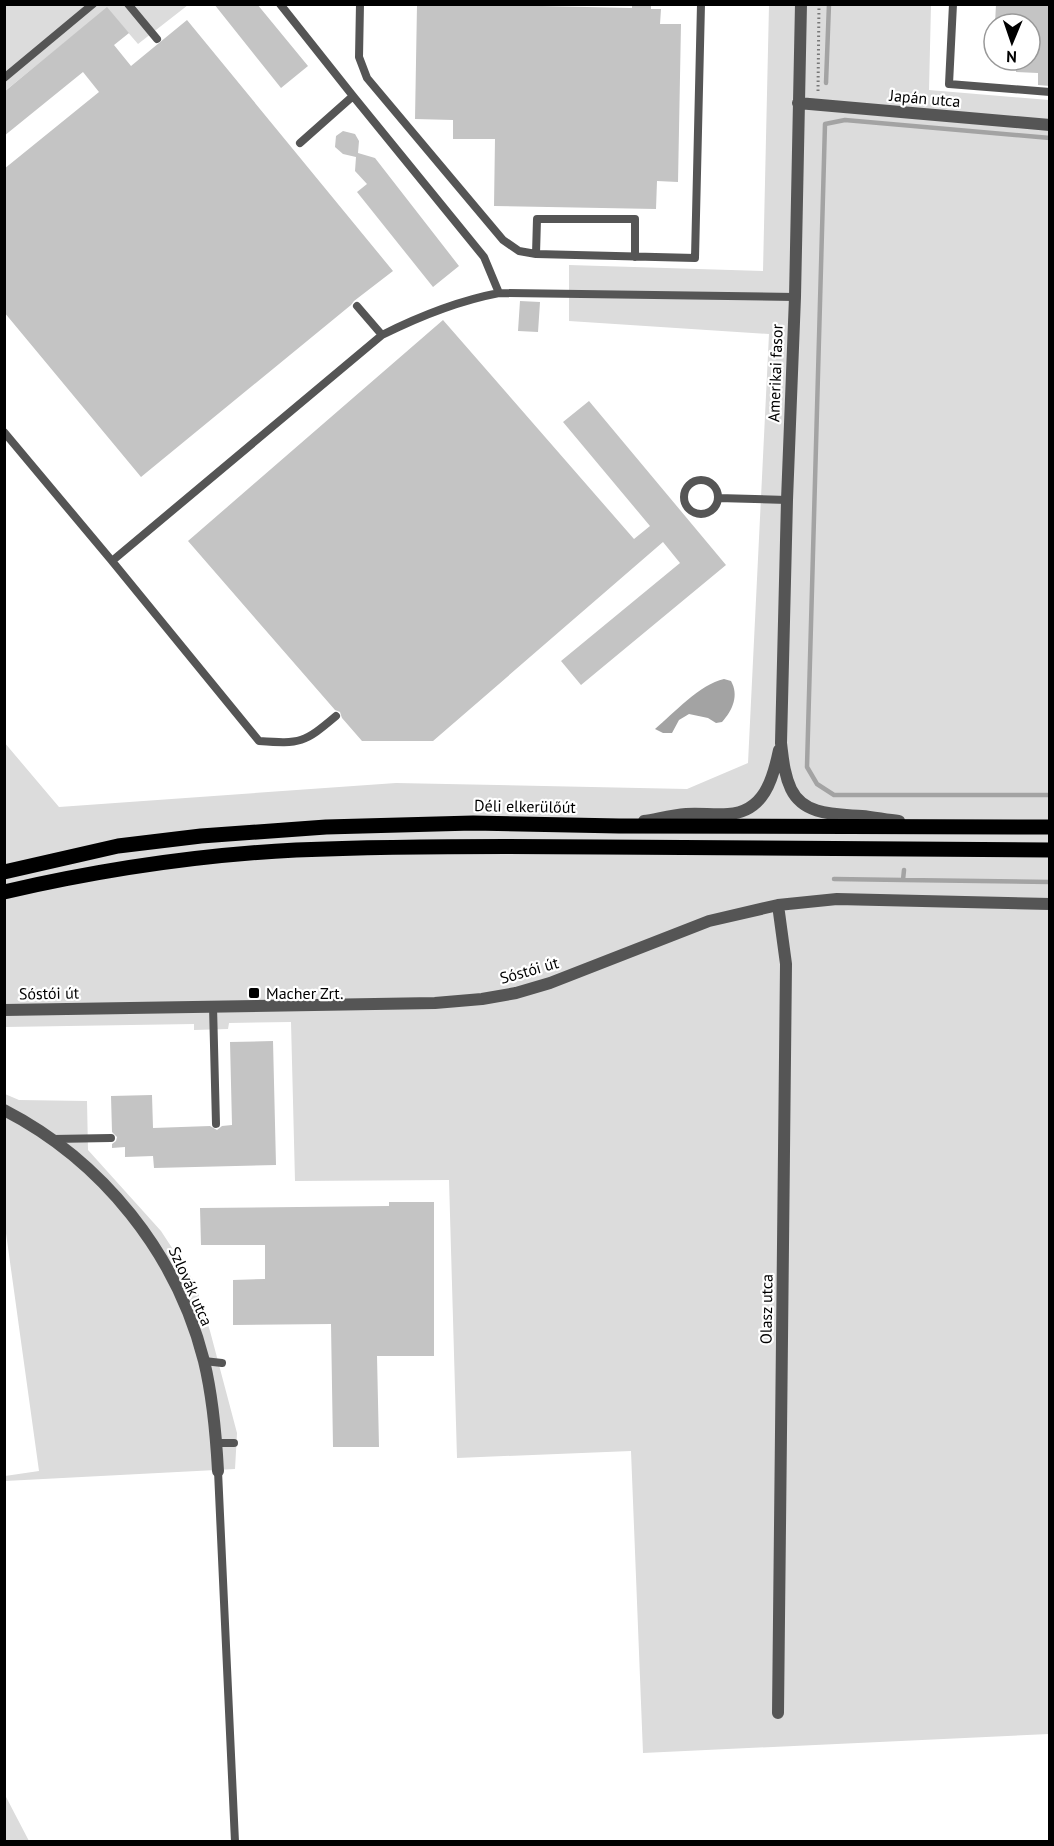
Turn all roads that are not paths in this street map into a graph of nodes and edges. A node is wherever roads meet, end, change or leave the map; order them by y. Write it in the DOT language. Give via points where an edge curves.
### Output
graph roads {
  1 [pos="93,4"];
  2 [pos="128,4"];
  3 [pos="280,4"];
  4 [pos="360,4"];
  5 [pos="701,4"];
  6 [pos="801,4"];
  7 [pos="953,4"];
  8 [pos="158,39"];
  9 [pos="4,78"];
  10 [pos="1050,92"];
  11 [pos="353,96"];
  12 [pos="798,103"];
  13 [pos="1050,125"];
  14 [pos="300,142"];
  15 [pos="536,254"];
  16 [pos="635,257"];
  17 [pos="500,293"];
  18 [pos="795,297"];
  19 [pos="357,306"];
  20 [pos="382,335"];
  21 [pos="4,432"];
  22 [pos="718,498"];
  23 [pos="787,500"];
  24 [pos="112,561"];
  25 [pos="336,716"];
  26 [pos="781,743"];
  27 [pos="619,826"];
  28 [pos="930,826"];
  29 [pos="1050,827"];
  30 [pos="1050,850"];
  31 [pos="4,872"];
  32 [pos="6,893"];
  33 [pos="1050,904"];
  34 [pos="778,905"];
  35 [pos="213,1006"];
  36 [pos="4,1010"];
  37 [pos="4,1110"];
  38 [pos="216,1124"];
  39 [pos="111,1138"];
  40 [pos="52,1139"];
  41 [pos="204,1361"];
  42 [pos="222,1363"];
  43 [pos="216,1443"];
  44 [pos="234,1443"];
  45 [pos="218,1471"];
  46 [pos="778,1713"];
  47 [pos="235,1842"];
  1 -- 9 [label="lane"];
  2 -- 8 [label="lane"];
  3 -- 11 [label="lane"];
  4 -- 15 [label="lane" via="359,57 367,78 503,240 519,251"];
  5 -- 16 [label="lane" via="695,258"];
  6 -- 12 [label="street, Amerikai fasor"];
  7 -- 10 [label="lane" via="950,84"];
  11 -- 14 [label="lane"];
  11 -- 17 [label="lane" via="484,257"];
  12 -- 13 [label="street, Japán utca"];
  12 -- 18 [label="street, Amerikai fasor"];
  15 -- 16 [label="lane"];
  15 -- 16 [label="lane" via="537,219 635,219"];
  17 -- 18 [label="lane"];
  17 -- 20 [label="lane" via="450,305"];
  18 -- 23 [label="street, Amerikai fasor"];
  19 -- 20 [label="lane"];
  20 -- 24 [label="lane"];
  21 -- 24 [label="lane"];
  22 -- 22 [label="lane" via="709,512 698,513 688,508 684,492 695,480 706,480 715,487"];
  22 -- 23 [label="lane"];
  23 -- 26 [label="street, Amerikai fasor"];
  24 -- 25 [label="lane" via="259,741 290,743 311,738"];
  26 -- 27 [label="street" via="768,788 744,811 684,814"];
  26 -- 28 [label="street" via="792,791 808,807 833,814"];
  27 -- 28 [label="main road, Déli elkerülőút"];
  27 -- 31 [label="main road, Déli elkerülőút" via="473,823 326,827 201,836 118,846"];
  28 -- 29 [label="main road, Déli elkerülőút"];
  30 -- 32 [label="main road" via="471,846 295,850 147,866"];
  33 -- 34 [label="street, Sóstói út" via="837,899"];
  34 -- 35 [label="street, Sóstói út" via="709,921 550,983 482,999"];
  34 -- 46 [label="street, Olasz utca" via="786,963"];
  35 -- 36 [label="street, Sóstói út"];
  35 -- 38 [label="lane"];
  37 -- 40 [label="street, Szlovák utca"];
  39 -- 40 [label="lane"];
  40 -- 41 [label="street, Szlovák utca" via="121,1201 150,1238 172,1277"];
  41 -- 42 [label="lane"];
  41 -- 43 [label="street, Szlovák utca"];
  43 -- 44 [label="lane"];
  43 -- 45 [label="street, Szlovák utca"];
  45 -- 47 [label="lane"];
}
